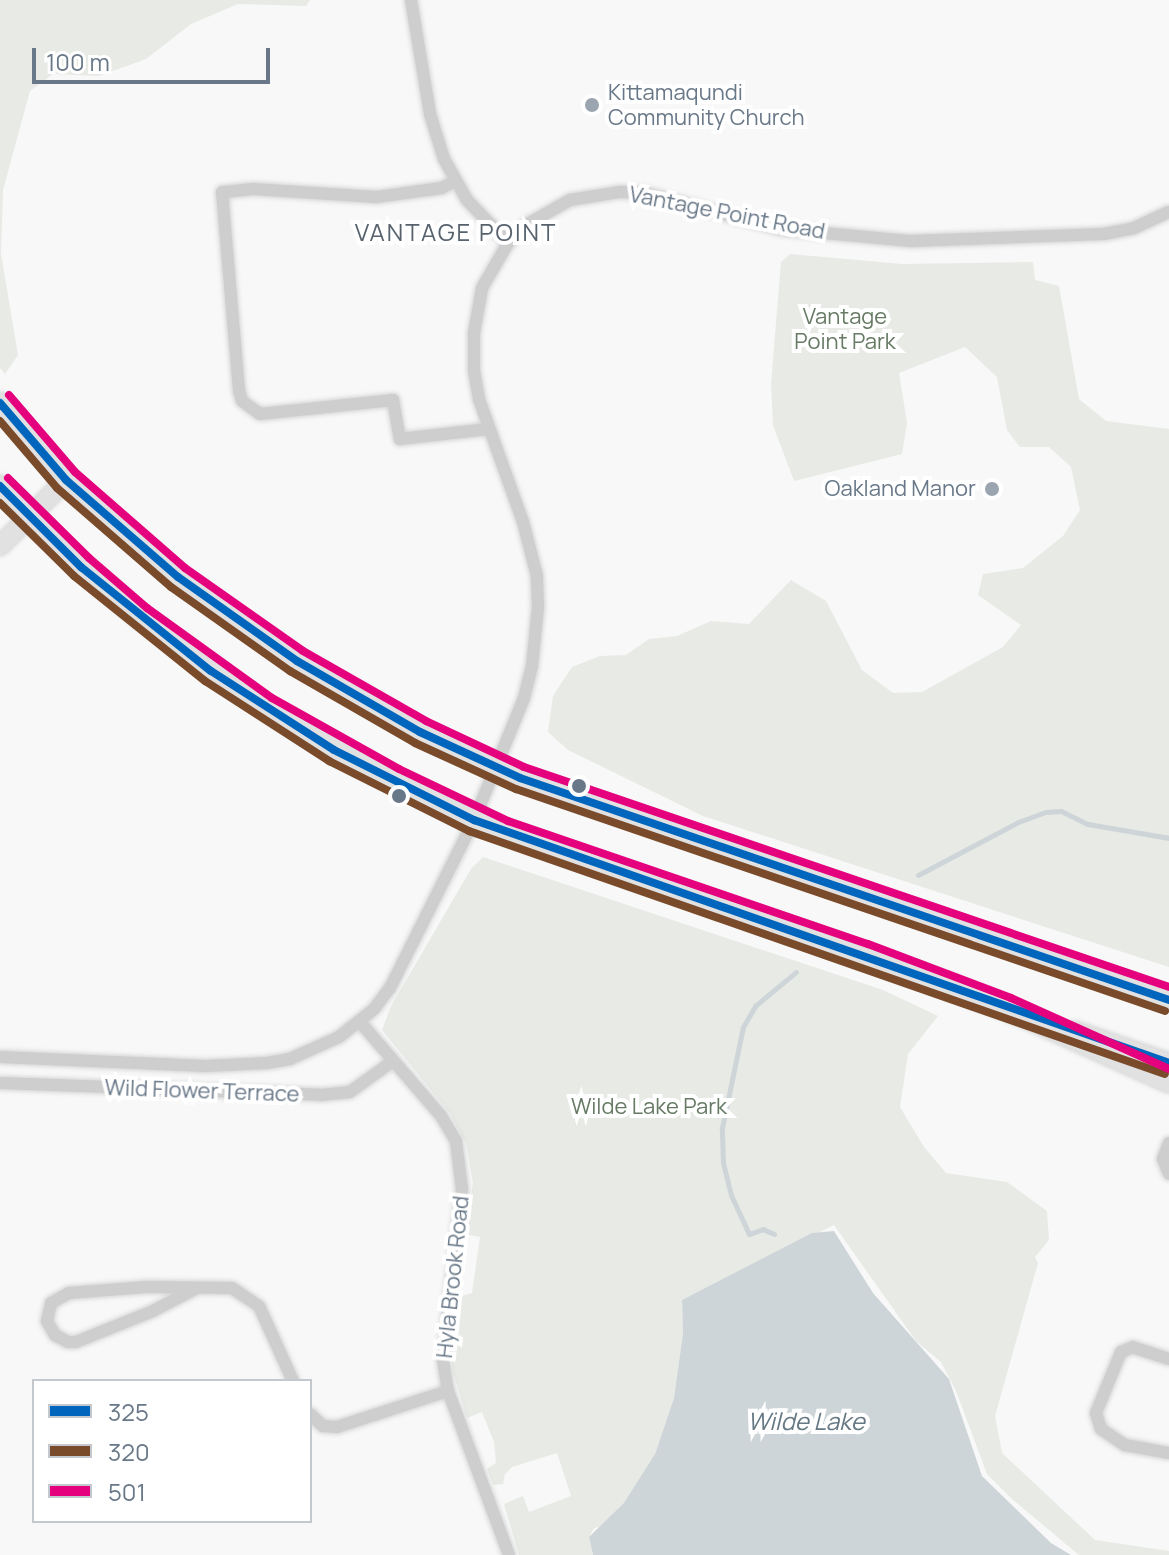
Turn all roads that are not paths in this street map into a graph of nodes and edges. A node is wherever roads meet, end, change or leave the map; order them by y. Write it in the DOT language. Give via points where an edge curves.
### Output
graph roads {
  1 [pos="411,0"];
  2 [pos="455,181"];
  3 [pos="1169,212"];
  4 [pos="508,243"];
  5 [pos="0,403"];
  6 [pos="488,429"];
  7 [pos="66,480"];
  8 [pos="0,486"];
  9 [pos="29,517"];
  10 [pos="0,546"];
  11 [pos="496,767"];
  12 [pos="474,820"];
  13 [pos="1169,1000"];
  14 [pos="1007,1009"];
  15 [pos="360,1022"];
  16 [pos="0,1057"];
  17 [pos="393,1061"];
  18 [pos="1169,1063"];
  19 [pos="1169,1082"];
  20 [pos="0,1083"];
  21 [pos="1169,1143"];
  22 [pos="1169,1174"];
  23 [pos="195,1289"];
  24 [pos="1169,1359"];
  25 [pos="292,1379"];
  26 [pos="448,1391"];
  27 [pos="312,1416"];
  28 [pos="1169,1453"];
  29 [pos="509,1555"];
  1 -- 2 [label="street" via="430,114"];
  2 -- 4 [label="street"];
  2 -- 6 [label="street" via="429,191 376,197 253,189 222,192 239,391 242,401 260,414 393,400 400,439"];
  3 -- 4 [label="street, Vantage Point Road" via="1104,234 911,241 781,229 644,193 620,192 570,200 526,225"];
  4 -- 6 [label="street, Vantage Point Road" via="482,288 477,309 474,370"];
  5 -- 7 [label="main road"];
  6 -- 11 [label="street, Vantage Point Road" via="523,522 537,576 538,607 530,677"];
  7 -- 9 [label="main road"];
  7 -- 11 [label="main road" via="178,577 253,633 356,698"];
  8 -- 9 [label="main road"];
  9 -- 10 [label="main road"];
  9 -- 12 [label="main road" via="140,617 211,671 334,750"];
  11 -- 12 [label="street, Vantage Point Road"];
  11 -- 13 [label="main road"];
  12 -- 14 [label="main road"];
  12 -- 15 [label="street, Vantage Point Road" via="404,964"];
  14 -- 18 [label="main road"];
  14 -- 19 [label="main road"];
  15 -- 16 [label="street, Vantage Point Road" via="290,1059 241,1067"];
  15 -- 17 [label="street, Hyla Brook Road"];
  17 -- 20 [label="street, Wild Flower Terrace" via="350,1092 321,1095"];
  17 -- 26 [label="street, Hyla Brook Road" via="451,1130 461,1163 443,1347"];
  21 -- 22 [label="street" via="1163,1159"];
  23 -- 23 [label="street" via="69,1293 51,1303 47,1321 55,1335 76,1342"];
  23 -- 25 [label="street" via="232,1288 253,1300 265,1315"];
  24 -- 28 [label="street" via="1133,1347 1121,1352 1096,1413 1101,1429 1125,1445"];
  26 -- 27 [label="street" via="337,1427 323,1426"];
  26 -- 29 [label="street, Hyla Brook Road"];
}
